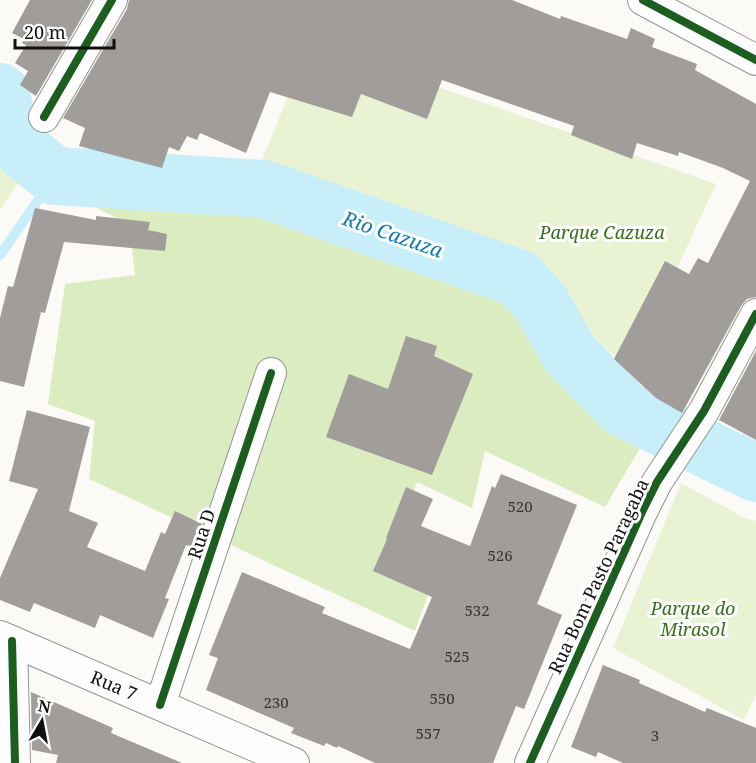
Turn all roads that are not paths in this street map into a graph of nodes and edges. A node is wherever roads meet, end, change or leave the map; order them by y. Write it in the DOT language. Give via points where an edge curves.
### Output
graph roads {
  1 [pos="112,0"];
  2 [pos="643,0"];
  3 [pos="756,60"];
  4 [pos="44,117"];
  5 [pos="756,314"];
  6 [pos="271,373"];
  7 [pos="6,638"];
  8 [pos="160,705"];
  9 [pos="15,763"];
  10 [pos="294,763"];
  11 [pos="530,763"];
  1 -- 4 [label="street"];
  2 -- 3 [label="street"];
  5 -- 11 [label="street, Rua Bom Pasto Paragaba" via="704,411 657,482"];
  6 -- 8 [label="street, Rua D"];
  7 -- 8 [label="street, Rua 7"];
  7 -- 9 [label="street"];
  8 -- 10 [label="street, Rua 7"];
}
